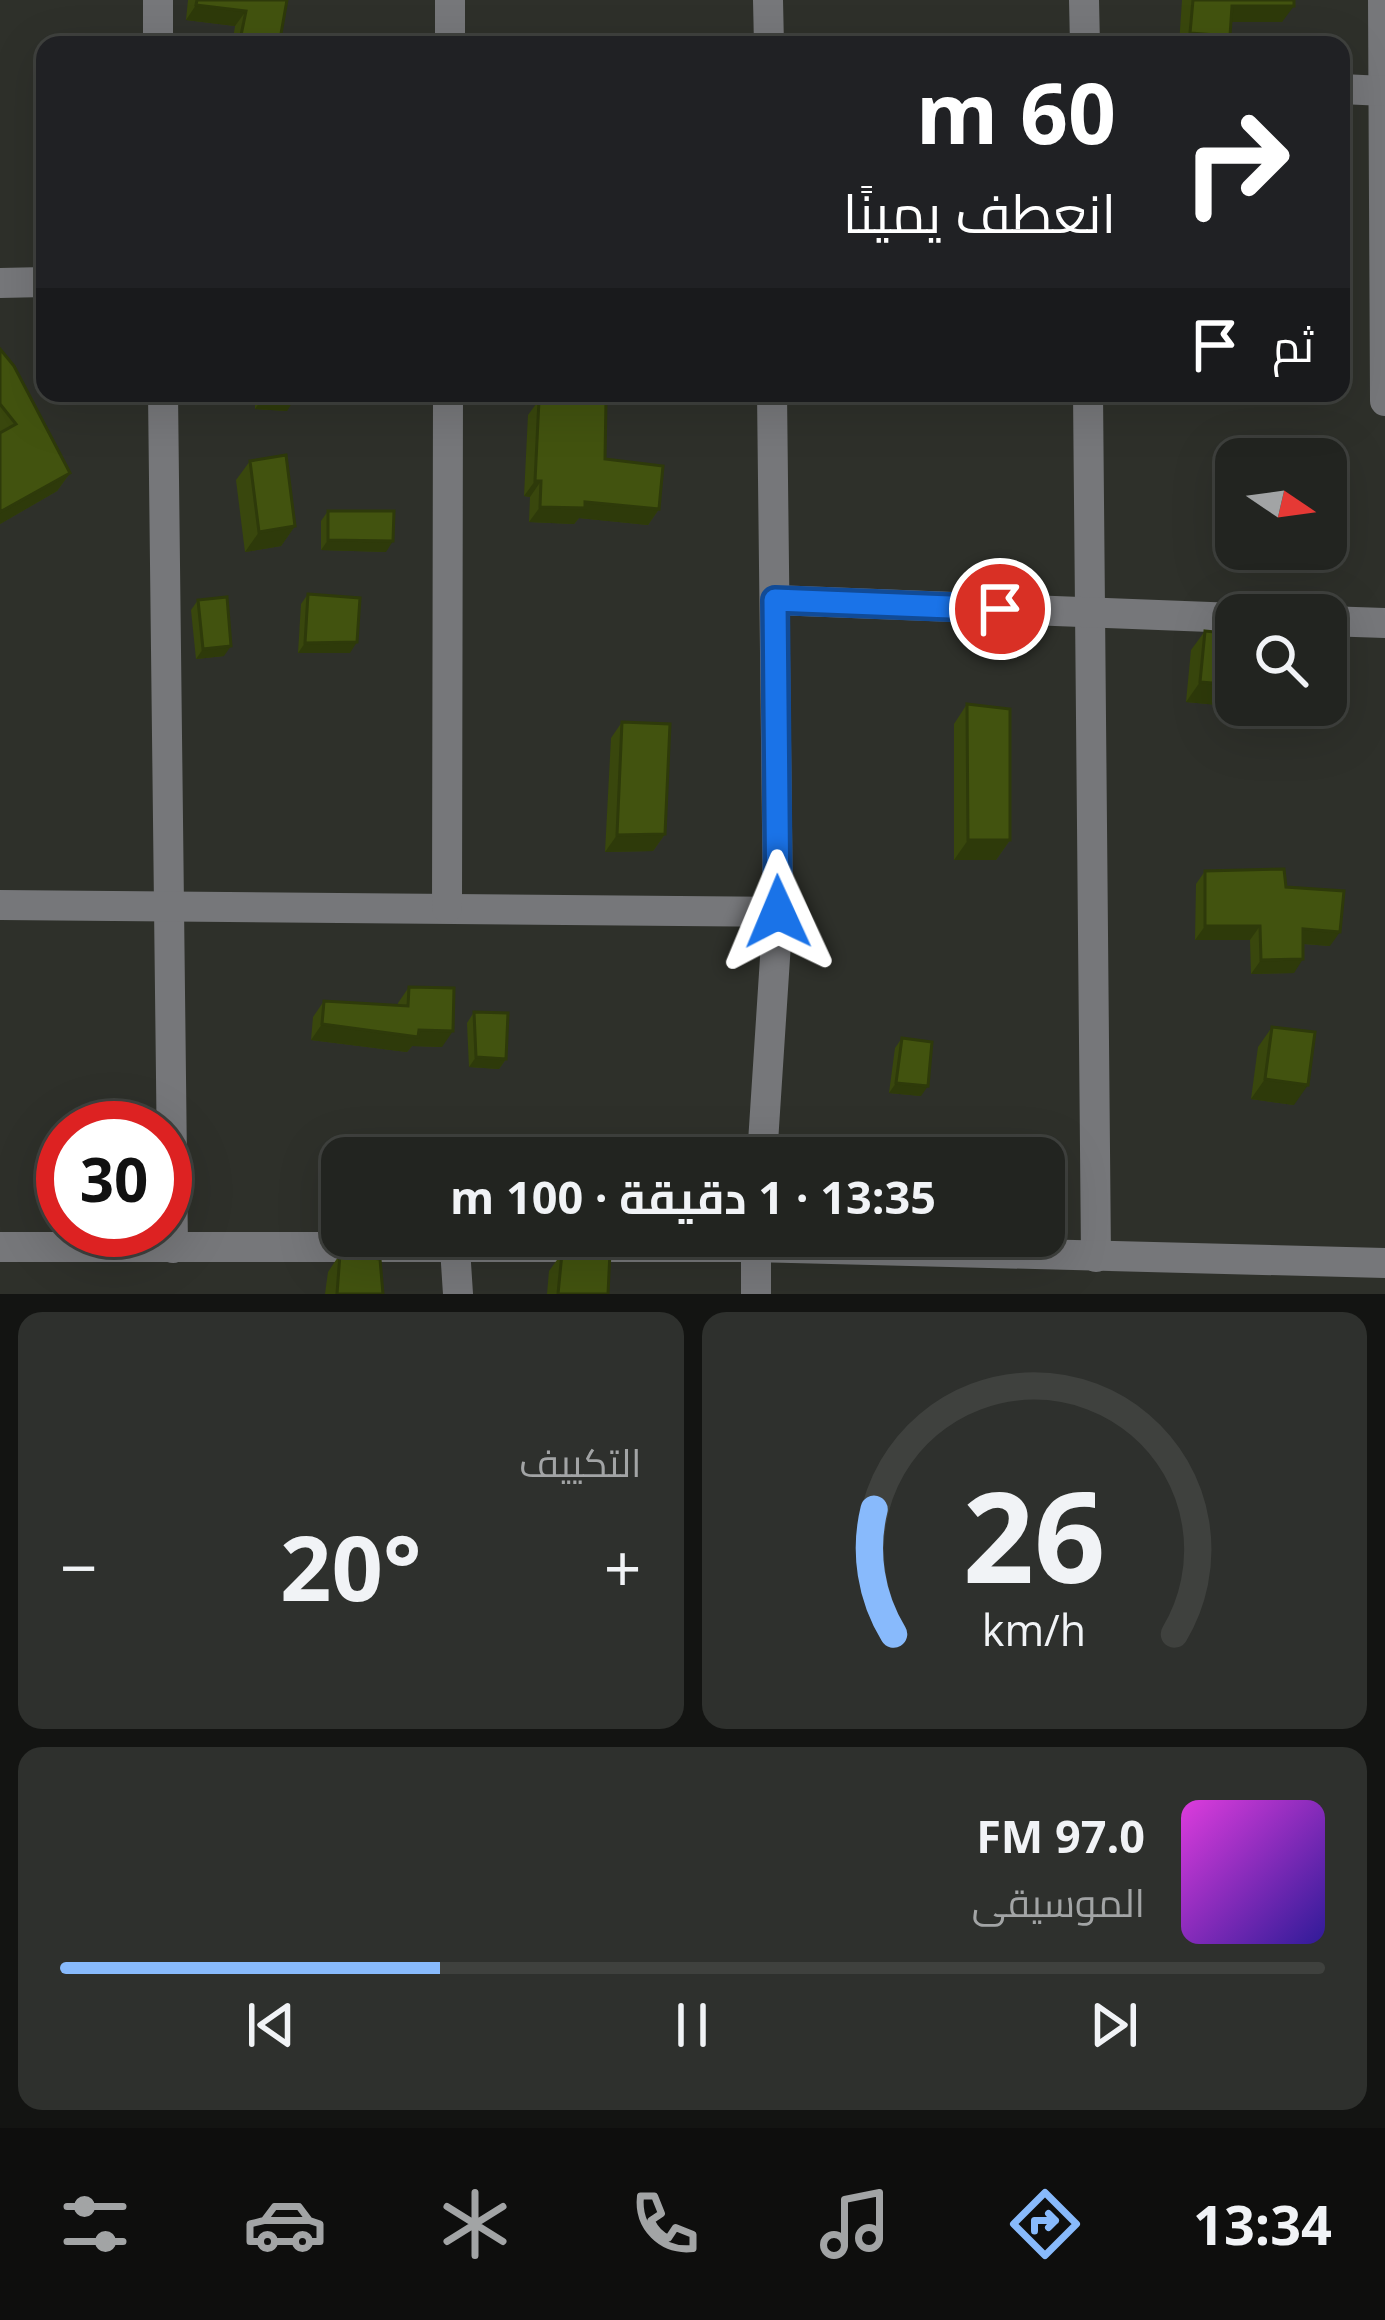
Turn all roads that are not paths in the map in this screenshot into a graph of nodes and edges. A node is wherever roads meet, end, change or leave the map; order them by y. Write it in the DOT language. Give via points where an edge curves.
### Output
graph roads {
  1 [pos="158,0"];
  2 [pos="450,0"];
  3 [pos="768,0"];
  4 [pos="1084,0"];
  5 [pos="1383,0"];
  6 [pos="158,36"];
  7 [pos="450,36"];
  8 [pos="769,36"];
  9 [pos="1085,36"];
  10 [pos="1350,89"];
  11 [pos="1384,91"];
  12 [pos="36,282"];
  13 [pos="0,283"];
  14 [pos="1385,401"];
  15 [pos="163,402"];
  16 [pos="448,402"];
  17 [pos="772,402"];
  18 [pos="1088,402"];
  19 [pos="775,600"];
  20 [pos="1090,613"];
  21 [pos="1215,617"];
  22 [pos="1347,622"];
  23 [pos="1385,623"];
  24 [pos="0,904"];
  25 [pos="169,904"];
  26 [pos="447,908"];
  27 [pos="778,912"];
  28 [pos="171,1101"];
  29 [pos="763,1137"];
  30 [pos="0,1247"];
  31 [pos="36,1247"];
  32 [pos="321,1247"];
  33 [pos="192,1248"];
  34 [pos="1065,1256"];
  35 [pos="456,1257"];
  36 [pos="756,1257"];
  37 [pos="1096,1257"];
  38 [pos="1385,1262"];
  39 [pos="458,1294"];
  40 [pos="756,1294"];
  1 -- 6 [label="street"];
  2 -- 7 [label="street"];
  3 -- 8 [label="street"];
  4 -- 9 [label="street"];
  5 -- 11 [label="street"];
  10 -- 11 [label="street"];
  11 -- 14 [label="street"];
  12 -- 13 [label="street"];
  15 -- 25 [label="street"];
  16 -- 26 [label="street"];
  17 -- 19 [label="street"];
  18 -- 20 [label="street"];
  19 -- 20 [label="street"];
  19 -- 27 [label="street"];
  20 -- 21 [label="street"];
  20 -- 37 [label="street"];
  22 -- 23 [label="street"];
  24 -- 25 [label="street"];
  25 -- 26 [label="street"];
  25 -- 28 [label="street"];
  26 -- 27 [label="street"];
  27 -- 29 [label="street"];
  30 -- 31 [label="street"];
  32 -- 33 [label="street"];
  34 -- 37 [label="street"];
  35 -- 39 [label="street"];
  36 -- 40 [label="street"];
  37 -- 38 [label="street"];
}
